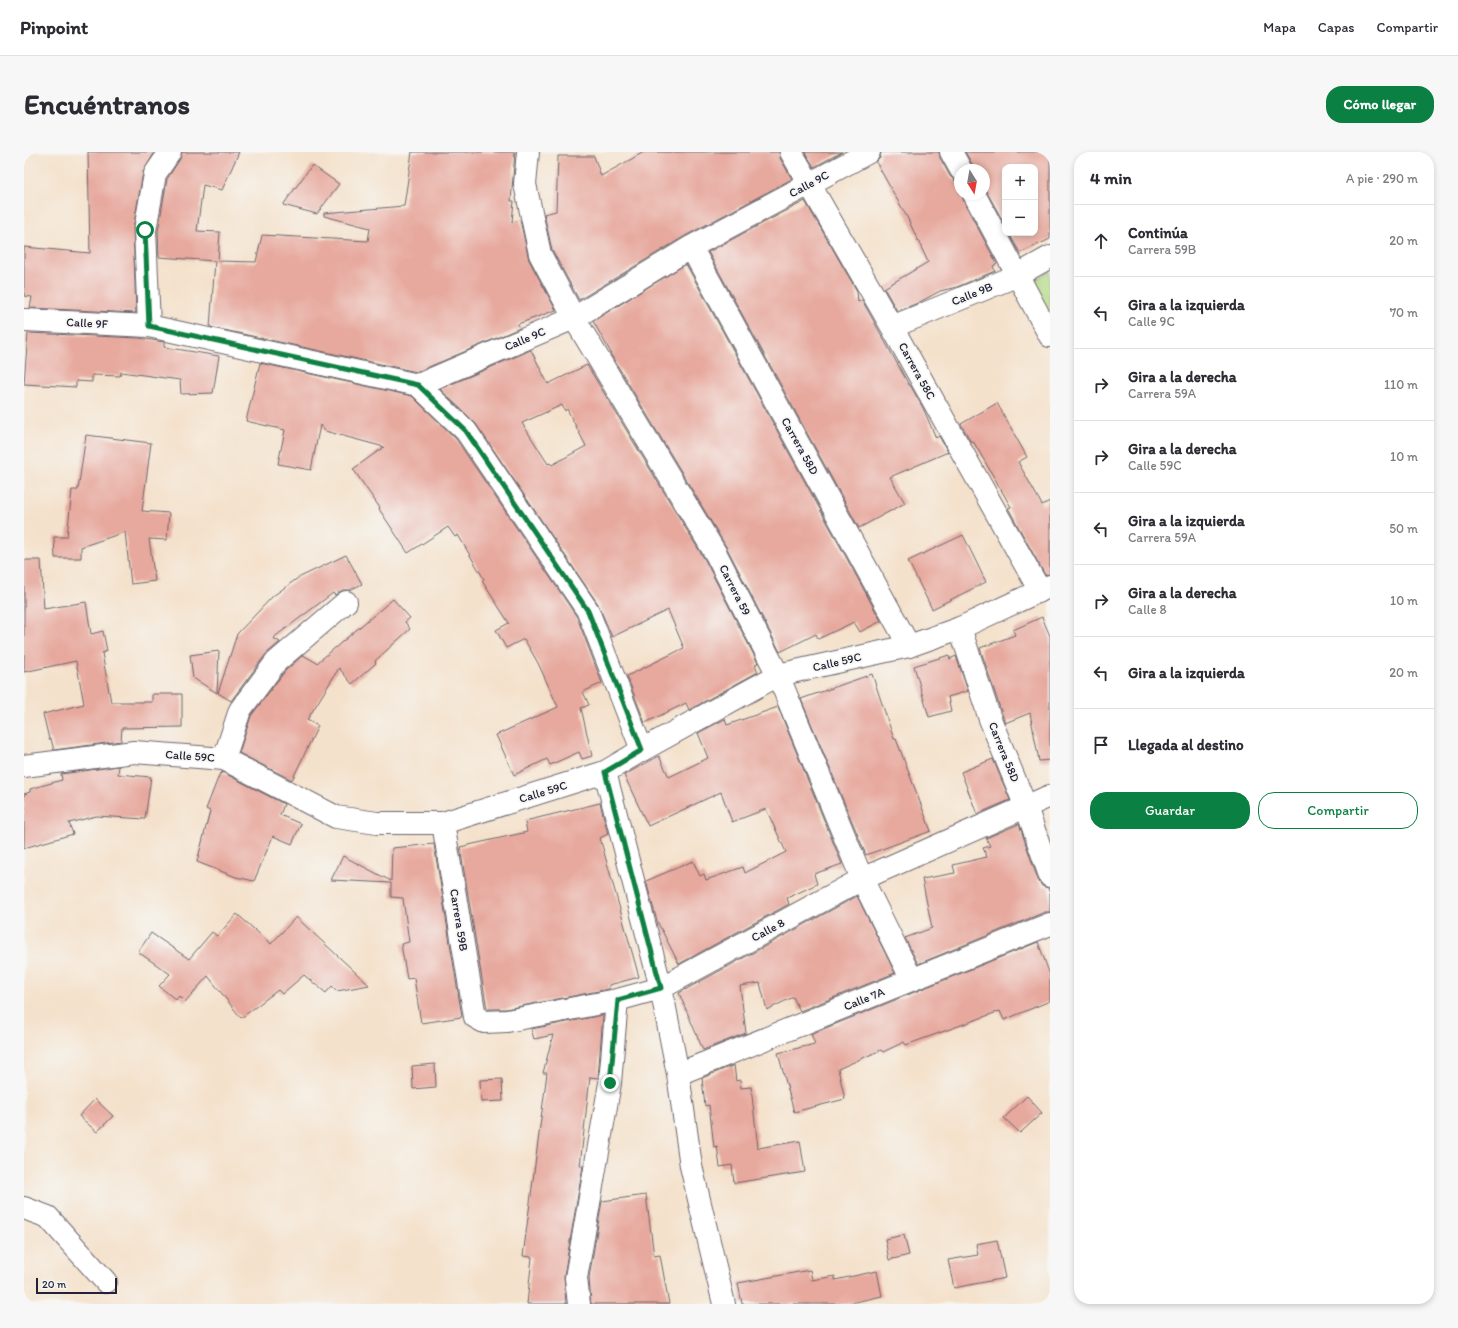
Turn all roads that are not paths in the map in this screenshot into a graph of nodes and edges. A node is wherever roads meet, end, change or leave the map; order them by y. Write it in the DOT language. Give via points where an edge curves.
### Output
graph roads {
  1 [pos="170,152"];
  2 [pos="528,152"];
  3 [pos="791,152"];
  4 [pos="869,152"];
  5 [pos="952,152"];
  6 [pos="958,164"];
  7 [pos="809,184"];
  8 [pos="977,200"];
  9 [pos="691,247"];
  10 [pos="1050,257"];
  11 [pos="1016,276"];
  12 [pos="574,318"];
  13 [pos="24,320"];
  14 [pos="149,326"];
  15 [pos="892,327"];
  16 [pos="1050,336"];
  17 [pos="418,385"];
  18 [pos="1045,589"];
  19 [pos="346,602"];
  20 [pos="960,628"];
  21 [pos="909,646"];
  22 [pos="778,675"];
  23 [pos="642,750"];
  24 [pos="224,759"];
  25 [pos="24,766"];
  26 [pos="605,772"];
  27 [pos="1050,796"];
  28 [pos="1026,806"];
  29 [pos="443,823"];
  30 [pos="1050,876"];
  31 [pos="862,879"];
  32 [pos="1050,924"];
  33 [pos="912,980"];
  34 [pos="661,988"];
  35 [pos="618,1000"];
  36 [pos="475,1017"];
  37 [pos="678,1074"];
  38 [pos="24,1208"];
  39 [pos="106,1282"];
  40 [pos="579,1304"];
  41 [pos="724,1304"];
  1 -- 14 [label="street" via="155,174 145,230"];
  2 -- 12 [label="street, Carrera 59" via="525,184 540,254"];
  3 -- 7 [label="street, Carrera 58C"];
  4 -- 7 [label="street, Calle 9C"];
  5 -- 6 [label="street"];
  7 -- 9 [label="street, Calle 9C"];
  7 -- 15 [label="street, Carrera 58C"];
  8 -- 11 [label="street"];
  9 -- 12 [label="street, Calle 9C"];
  9 -- 21 [label="street, Carrera 58D"];
  10 -- 11 [label="street, Calle 9B"];
  11 -- 15 [label="street, Calle 9B"];
  11 -- 16 [label="street"];
  12 -- 17 [label="street, Calle 9C"];
  12 -- 22 [label="street, Carrera 59" via="716,554"];
  13 -- 14 [label="street, Calle 9F"];
  14 -- 17 [label="street"];
  15 -- 18 [label="street, Carrera 58C"];
  17 -- 23 [label="street" via="466,431 588,611"];
  18 -- 20 [label="street, Calle 59C"];
  19 -- 24 [label="street" via="276,662 240,710"];
  20 -- 21 [label="street, Calle 59C"];
  20 -- 28 [label="street, Carrera 58D" via="990,719"];
  21 -- 22 [label="street, Calle 59C"];
  22 -- 23 [label="street, Calle 59C"];
  22 -- 31 [label="street, Carrera 59"];
  23 -- 26 [label="street, Calle 59C"];
  24 -- 25 [label="street, Calle 59C" via="134,752"];
  24 -- 29 [label="street, Calle 59C" via="336,817 377,823"];
  26 -- 29 [label="street, Calle 59C"];
  26 -- 34 [label="street"];
  27 -- 28 [label="street, Calle 8"];
  28 -- 30 [label="street, Carrera 58D"];
  28 -- 31 [label="street, Calle 8"];
  29 -- 36 [label="street, Carrera 59B"];
  31 -- 33 [label="street, Carrera 59"];
  31 -- 34 [label="street, Calle 8"];
  32 -- 33 [label="street, Calle 7A"];
  33 -- 37 [label="street, Calle 7A"];
  34 -- 35 [label="street, Calle 8"];
  34 -- 37 [label="street"];
  35 -- 36 [label="street, Calle 8" via="506,1021 484,1022"];
  35 -- 40 [label="street" via="610,1083 576,1278"];
  37 -- 41 [label="street" via="691,1166"];
  38 -- 39 [label="street" via="48,1217"];
}
